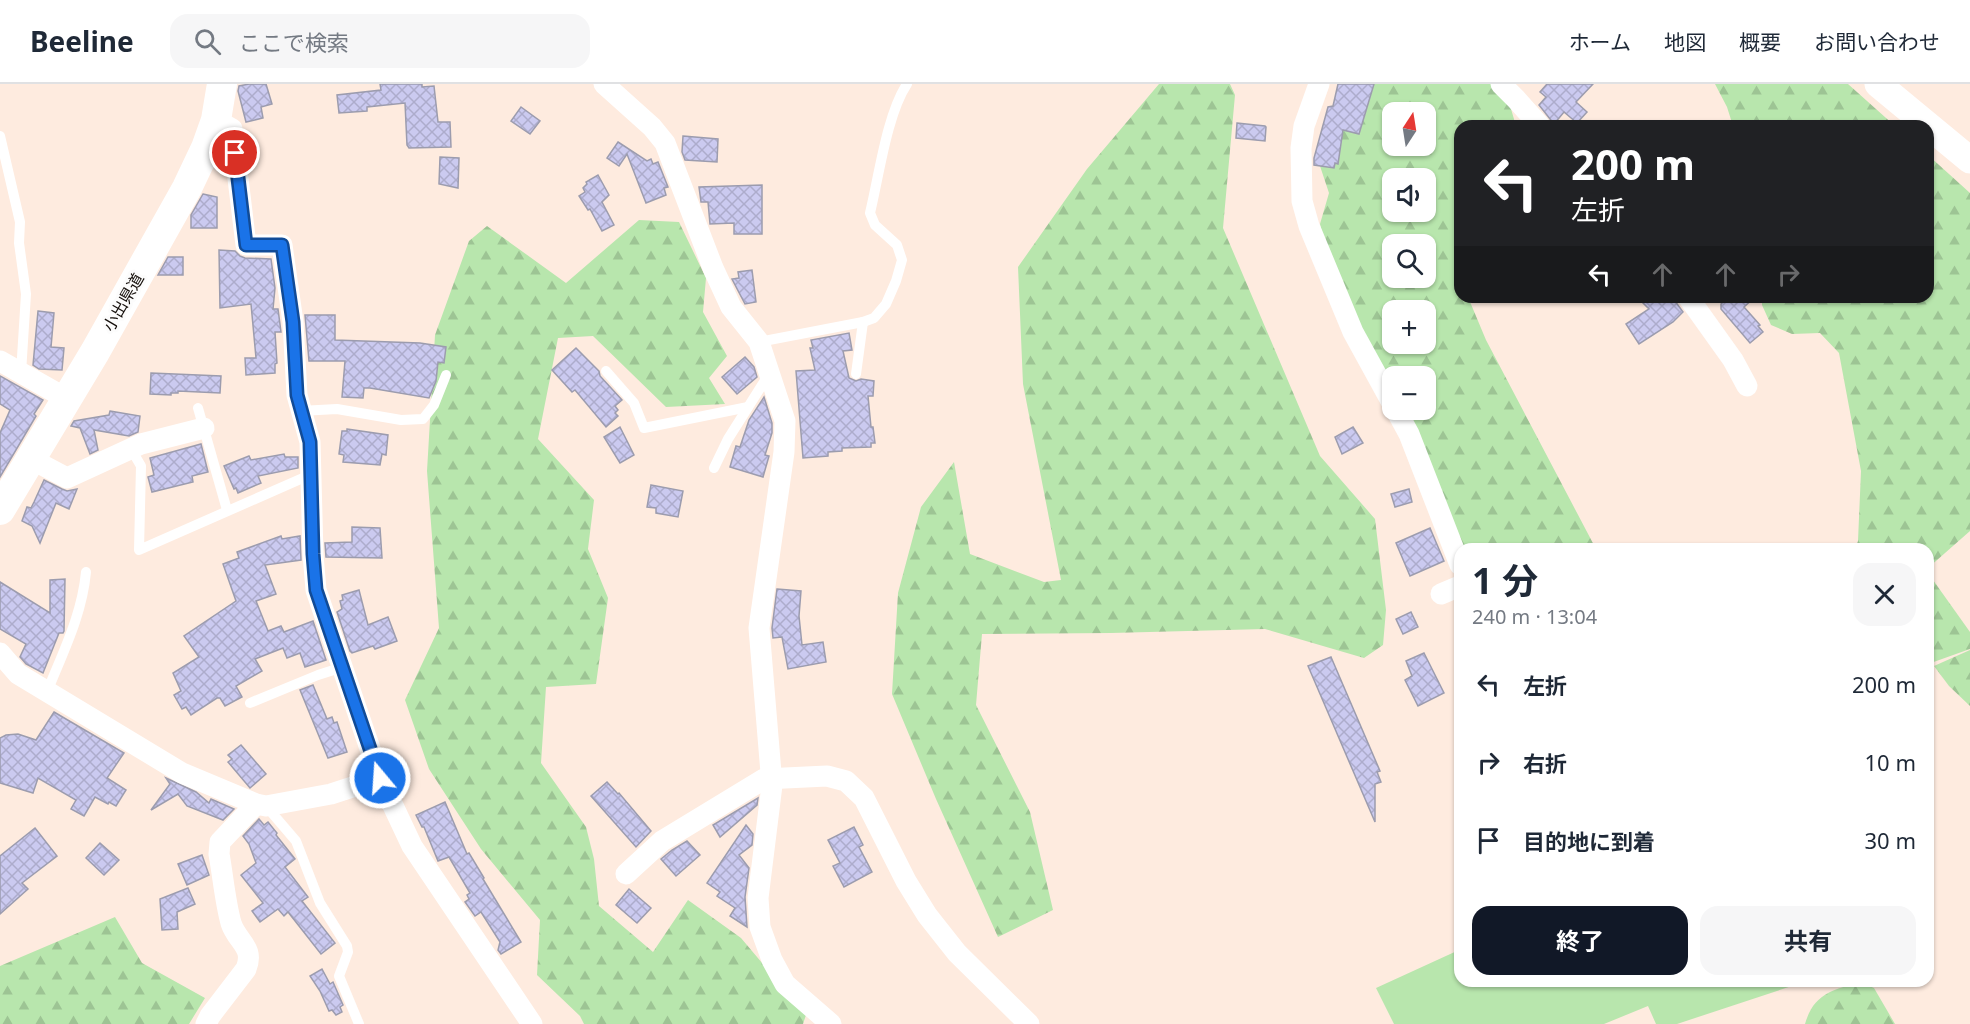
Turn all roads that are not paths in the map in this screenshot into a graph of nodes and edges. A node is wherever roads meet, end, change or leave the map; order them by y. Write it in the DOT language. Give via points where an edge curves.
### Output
graph roads {
  1 [pos="222,84"];
  2 [pos="604,84"];
  3 [pos="907,84"];
  4 [pos="1319,84"];
  5 [pos="1501,84"];
  6 [pos="1878,84"];
  7 [pos="216,120"];
  8 [pos="1535,120"];
  9 [pos="1922,120"];
  10 [pos="1934,130"];
  11 [pos="0,136"];
  12 [pos="1970,160"];
  13 [pos="1692,303"];
  14 [pos="863,322"];
  15 [pos="759,342"];
  16 [pos="0,361"];
  17 [pos="606,371"];
  18 [pos="21,373"];
  19 [pos="769,374"];
  20 [pos="856,374"];
  21 [pos="446,375"];
  22 [pos="1382,385"];
  23 [pos="1747,386"];
  24 [pos="67,399"];
  25 [pos="748,407"];
  26 [pos="300,411"];
  27 [pos="201,418"];
  28 [pos="1401,420"];
  29 [pos="131,448"];
  30 [pos="31,459"];
  31 [pos="714,468"];
  32 [pos="312,474"];
  33 [pos="0,510"];
  34 [pos="226,510"];
  35 [pos="1454,550"];
  36 [pos="86,572"];
  37 [pos="0,654"];
  38 [pos="343,667"];
  39 [pos="47,692"];
  40 [pos="250,703"];
  41 [pos="771,777"];
  42 [pos="380,778"];
  43 [pos="261,805"];
  44 [pos="626,874"];
  45 [pos="206,1024"];
  46 [pos="359,1024"];
  47 [pos="532,1024"];
  48 [pos="831,1024"];
  49 [pos="1029,1024"];
  1 -- 7 [label="main road, 小出県道"];
  2 -- 15 [label="street" via="665,143 731,307"];
  3 -- 14 [label="lane" via="891,122 870,213 875,225 897,245 902,260 886,304 874,318"];
  4 -- 22 [label="street" via="1304,126 1302,201 1353,332"];
  5 -- 8 [label="street"];
  6 -- 9 [label="street"];
  7 -- 24 [label="main road, 小出県道" via="187,188"];
  7 -- 26 [label="street" via="232,129 246,245 282,245"];
  10 -- 12 [label="street"];
  11 -- 18 [label="lane" via="20,222 26,294"];
  13 -- 23 [label="street"];
  14 -- 15 [label="lane"];
  14 -- 20 [label="lane"];
  15 -- 19 [label="street"];
  16 -- 18 [label="street"];
  17 -- 25 [label="lane" via="634,404 644,428"];
  18 -- 24 [label="street"];
  19 -- 25 [label="lane"];
  19 -- 41 [label="street" via="784,421 784,452 759,628"];
  21 -- 26 [label="lane" via="434,405 423,419 401,420 337,409"];
  24 -- 30 [label="main road, 小出県道"];
  25 -- 31 [label="lane"];
  26 -- 32 [label="street" via="310,442"];
  27 -- 29 [label="street"];
  27 -- 34 [label="lane"];
  28 -- 35 [label="street"];
  29 -- 30 [label="street" via="67,478"];
  29 -- 34 [label="lane" via="141,466 139,550"];
  30 -- 33 [label="main road, 小出県道"];
  32 -- 34 [label="lane"];
  32 -- 38 [label="street" via="316,590"];
  36 -- 39 [label="lane" via="78,619"];
  37 -- 39 [label="street" via="18,674"];
  38 -- 40 [label="lane"];
  38 -- 42 [label="street"];
  39 -- 43 [label="street" via="182,773"];
  41 -- 44 [label="street" via="662,841"];
  41 -- 48 [label="street" via="758,898 760,927 785,984"];
  41 -- 49 [label="street" via="827,776 846,780 864,798 927,915 957,953"];
  42 -- 43 [label="street" via="331,794"];
  42 -- 47 [label="street" via="412,846"];
  43 -- 45 [label="street" via="220,842 231,925 249,953 249,961"];
  43 -- 46 [label="lane" via="296,842 320,903 347,946 339,975"];
}
